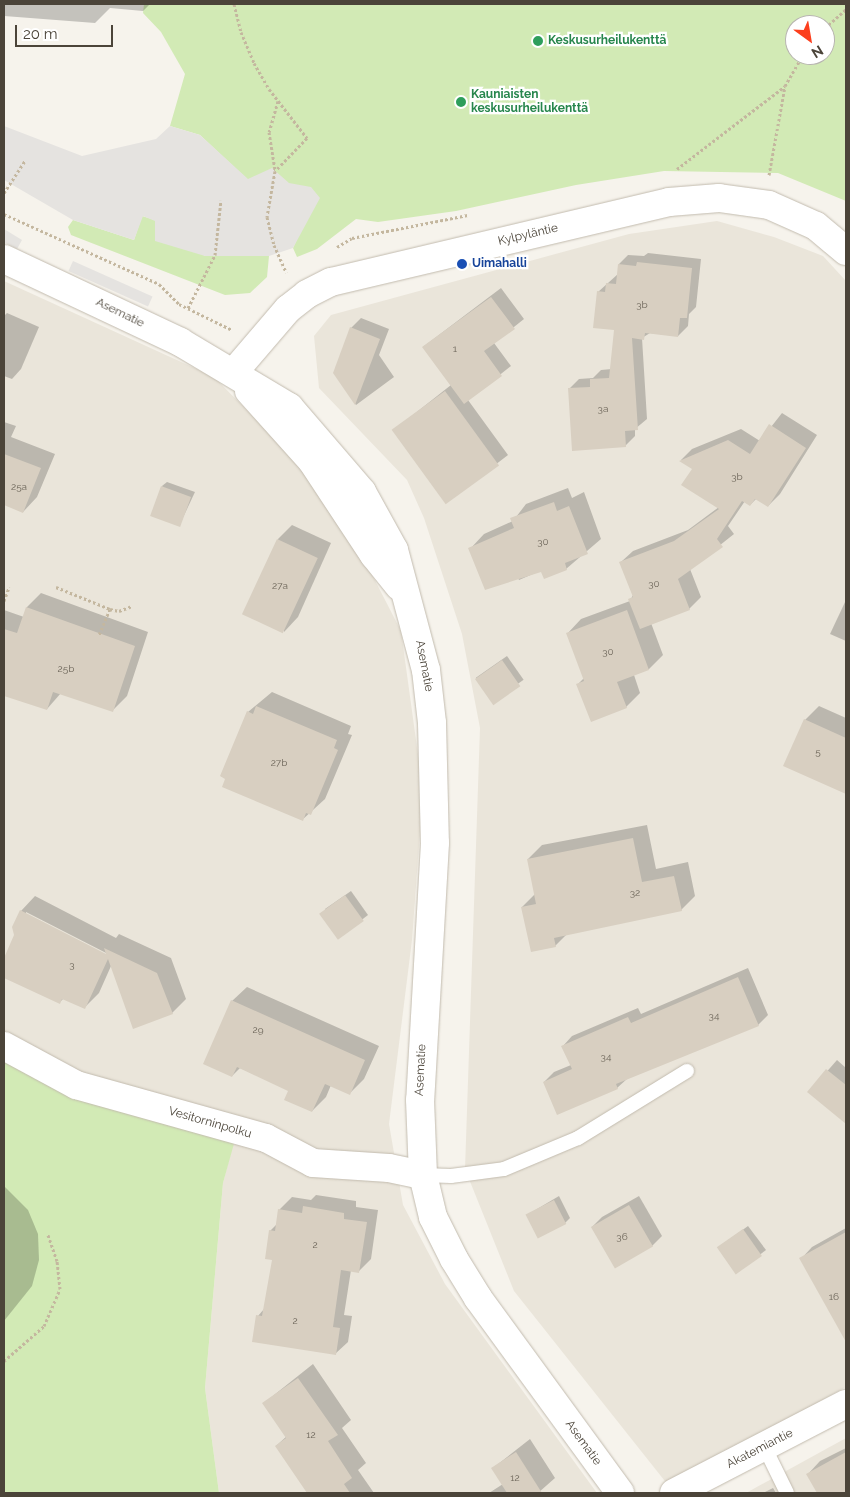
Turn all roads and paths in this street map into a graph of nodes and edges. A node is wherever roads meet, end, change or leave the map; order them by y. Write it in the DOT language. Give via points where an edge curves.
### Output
graph roads {
  1 [pos="234,4"];
  2 [pos="846,9"];
  3 [pos="835,19"];
  4 [pos="797,65"];
  5 [pos="785,86"];
  6 [pos="278,102"];
  7 [pos="25,161"];
  8 [pos="276,171"];
  9 [pos="673,172"];
  10 [pos="768,183"];
  11 [pos="4,193"];
  12 [pos="222,200"];
  13 [pos="4,214"];
  14 [pos="846,252"];
  15 [pos="4,259"];
  16 [pos="289,277"];
  17 [pos="188,308"];
  18 [pos="255,346"];
  19 [pos="234,372"];
  20 [pos="8,587"];
  21 [pos="56,587"];
  22 [pos="4,601"];
  23 [pos="132,606"];
  24 [pos="110,609"];
  25 [pos="99,635"];
  26 [pos="4,1046"];
  27 [pos="687,1071"];
  28 [pos="423,1175"];
  29 [pos="48,1235"];
  30 [pos="4,1361"];
  31 [pos="846,1404"];
  32 [pos="764,1446"];
  33 [pos="620,1493"];
  34 [pos="674,1493"];
  35 [pos="787,1493"];
  1 -- 6 [label="path" via="254,63"];
  2 -- 3 [label="path"];
  4 -- 5 [label="path"];
  5 -- 9 [label="path"];
  5 -- 10 [label="path"];
  6 -- 8 [label="path" via="269,132"];
  6 -- 8 [label="path" via="307,138"];
  7 -- 11 [label="path"];
  8 -- 16 [label="path" via="268,217 274,245"];
  12 -- 17 [label="path" via="215,255"];
  13 -- 17 [label="path" via="159,284 179,304"];
  14 -- 18 [label="street, Kylpyläntie" via="816,226 769,205 719,198 670,202 331,282 307,294 288,309"];
  15 -- 19 [label="street, Asematie" via="180,342"];
  17 -- 18 [label="path" via="230,328"];
  18 -- 19 [label="street, Kylpyläntie"];
  19 -- 28 [label="street, Asematie" via="312,461 374,555 404,592 426,670 434,775 435,843 420,1100"];
  20 -- 22 [label="path"];
  21 -- 24 [label="path"];
  23 -- 24 [label="path" via="119,611"];
  24 -- 25 [label="path"];
  26 -- 28 [label="street, Vesitorninpolku" via="76,1085 266,1138 313,1163 389,1168"];
  27 -- 28 [label="lane" via="578,1138 504,1169 452,1176"];
  28 -- 33 [label="street, Asematie" via="433,1217 478,1298"];
  29 -- 30 [label="path" via="58,1261 60,1289 44,1326"];
  31 -- 32 [label="street, Akatemiantie"];
  32 -- 34 [label="street, Akatemiantie"];
  32 -- 35 [label="lane"];
}
